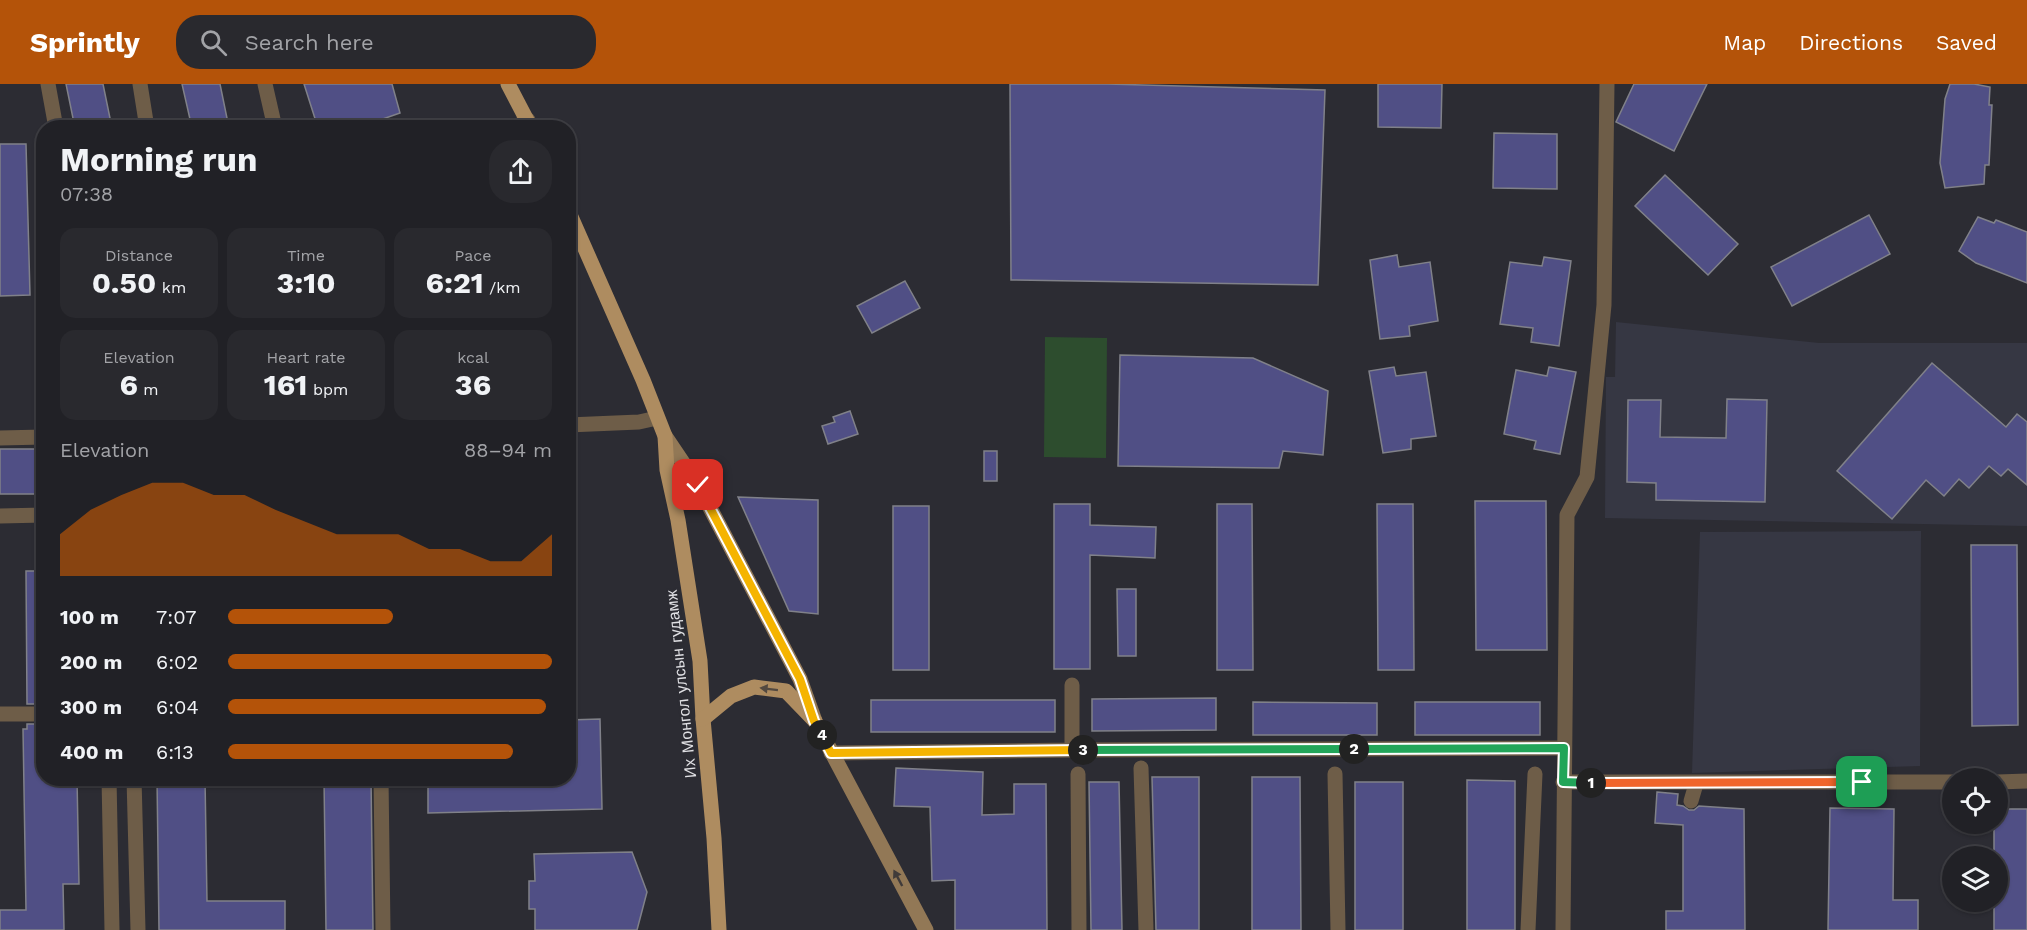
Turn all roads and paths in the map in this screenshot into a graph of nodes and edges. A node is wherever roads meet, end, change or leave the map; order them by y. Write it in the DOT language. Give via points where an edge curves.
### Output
graph roads {
  1 [pos="48,84"];
  2 [pos="140,84"];
  3 [pos="265,84"];
  4 [pos="508,84"];
  5 [pos="1607,84"];
  6 [pos="55,120"];
  7 [pos="146,120"];
  8 [pos="273,120"];
  9 [pos="528,120"];
  10 [pos="576,228"];
  11 [pos="657,418"];
  12 [pos="576,425"];
  13 [pos="665,436"];
  14 [pos="36,437"];
  15 [pos="0,438"];
  16 [pos="36,515"];
  17 [pos="0,516"];
  18 [pos="1072,685"];
  19 [pos="0,714"];
  20 [pos="36,714"];
  21 [pos="703,719"];
  22 [pos="814,721"];
  23 [pos="1564,748"];
  24 [pos="1072,750"];
  25 [pos="831,753"];
  26 [pos="1141,768"];
  27 [pos="1078,774"];
  28 [pos="1335,774"];
  29 [pos="1535,774"];
  30 [pos="1563,782"];
  31 [pos="1942,782"];
  32 [pos="2008,782"];
  33 [pos="2027,782"];
  34 [pos="1696,784"];
  35 [pos="109,786"];
  36 [pos="134,786"];
  37 [pos="381,786"];
  38 [pos="1691,801"];
  39 [pos="112,930"];
  40 [pos="138,930"];
  41 [pos="383,930"];
  42 [pos="719,930"];
  43 [pos="926,930"];
  44 [pos="1079,930"];
  45 [pos="1146,930"];
  46 [pos="1338,930"];
  47 [pos="1528,930"];
  48 [pos="1563,930"];
  1 -- 6 [label="street"];
  2 -- 7 [label="street"];
  3 -- 8 [label="street"];
  4 -- 9 [label="main road"];
  5 -- 23 [label="street" via="1604,305 1587,477 1568,515"];
  10 -- 11 [label="main road, Их Монгол улсын гудамж"];
  11 -- 12 [label="street"];
  11 -- 13 [label="main road, Их Монгол улсын гудамж"];
  13 -- 21 [label="main road, Их Монгол улсын гудамж" via="667,470 694,613"];
  13 -- 22 [label="main road, Их Монгол улсын гудамж" via="698,485 800,679"];
  14 -- 15 [label="street"];
  16 -- 17 [label="street"];
  18 -- 24 [label="street"];
  19 -- 20 [label="street"];
  22 -- 21 [label="main road, one-way" via="786,691 754,687 731,696"];
  21 -- 42 [label="main road, Их Монгол улсын гудамж"];
  22 -- 25 [label="main road, Их Монгол улсын гудамж"];
  23 -- 24 [label="street"];
  23 -- 30 [label="street"];
  24 -- 25 [label="street"];
  43 -- 25 [label="main road, Их Монгол улсын гудамж, one-way"];
  26 -- 45 [label="street"];
  27 -- 44 [label="street"];
  28 -- 46 [label="street"];
  29 -- 47 [label="street"];
  30 -- 34 [label="street"];
  30 -- 48 [label="street"];
  31 -- 34 [label="street"];
  32 -- 33 [label="street"];
  34 -- 38 [label="street"];
  35 -- 39 [label="street"];
  36 -- 40 [label="street"];
  37 -- 41 [label="street"];
}
